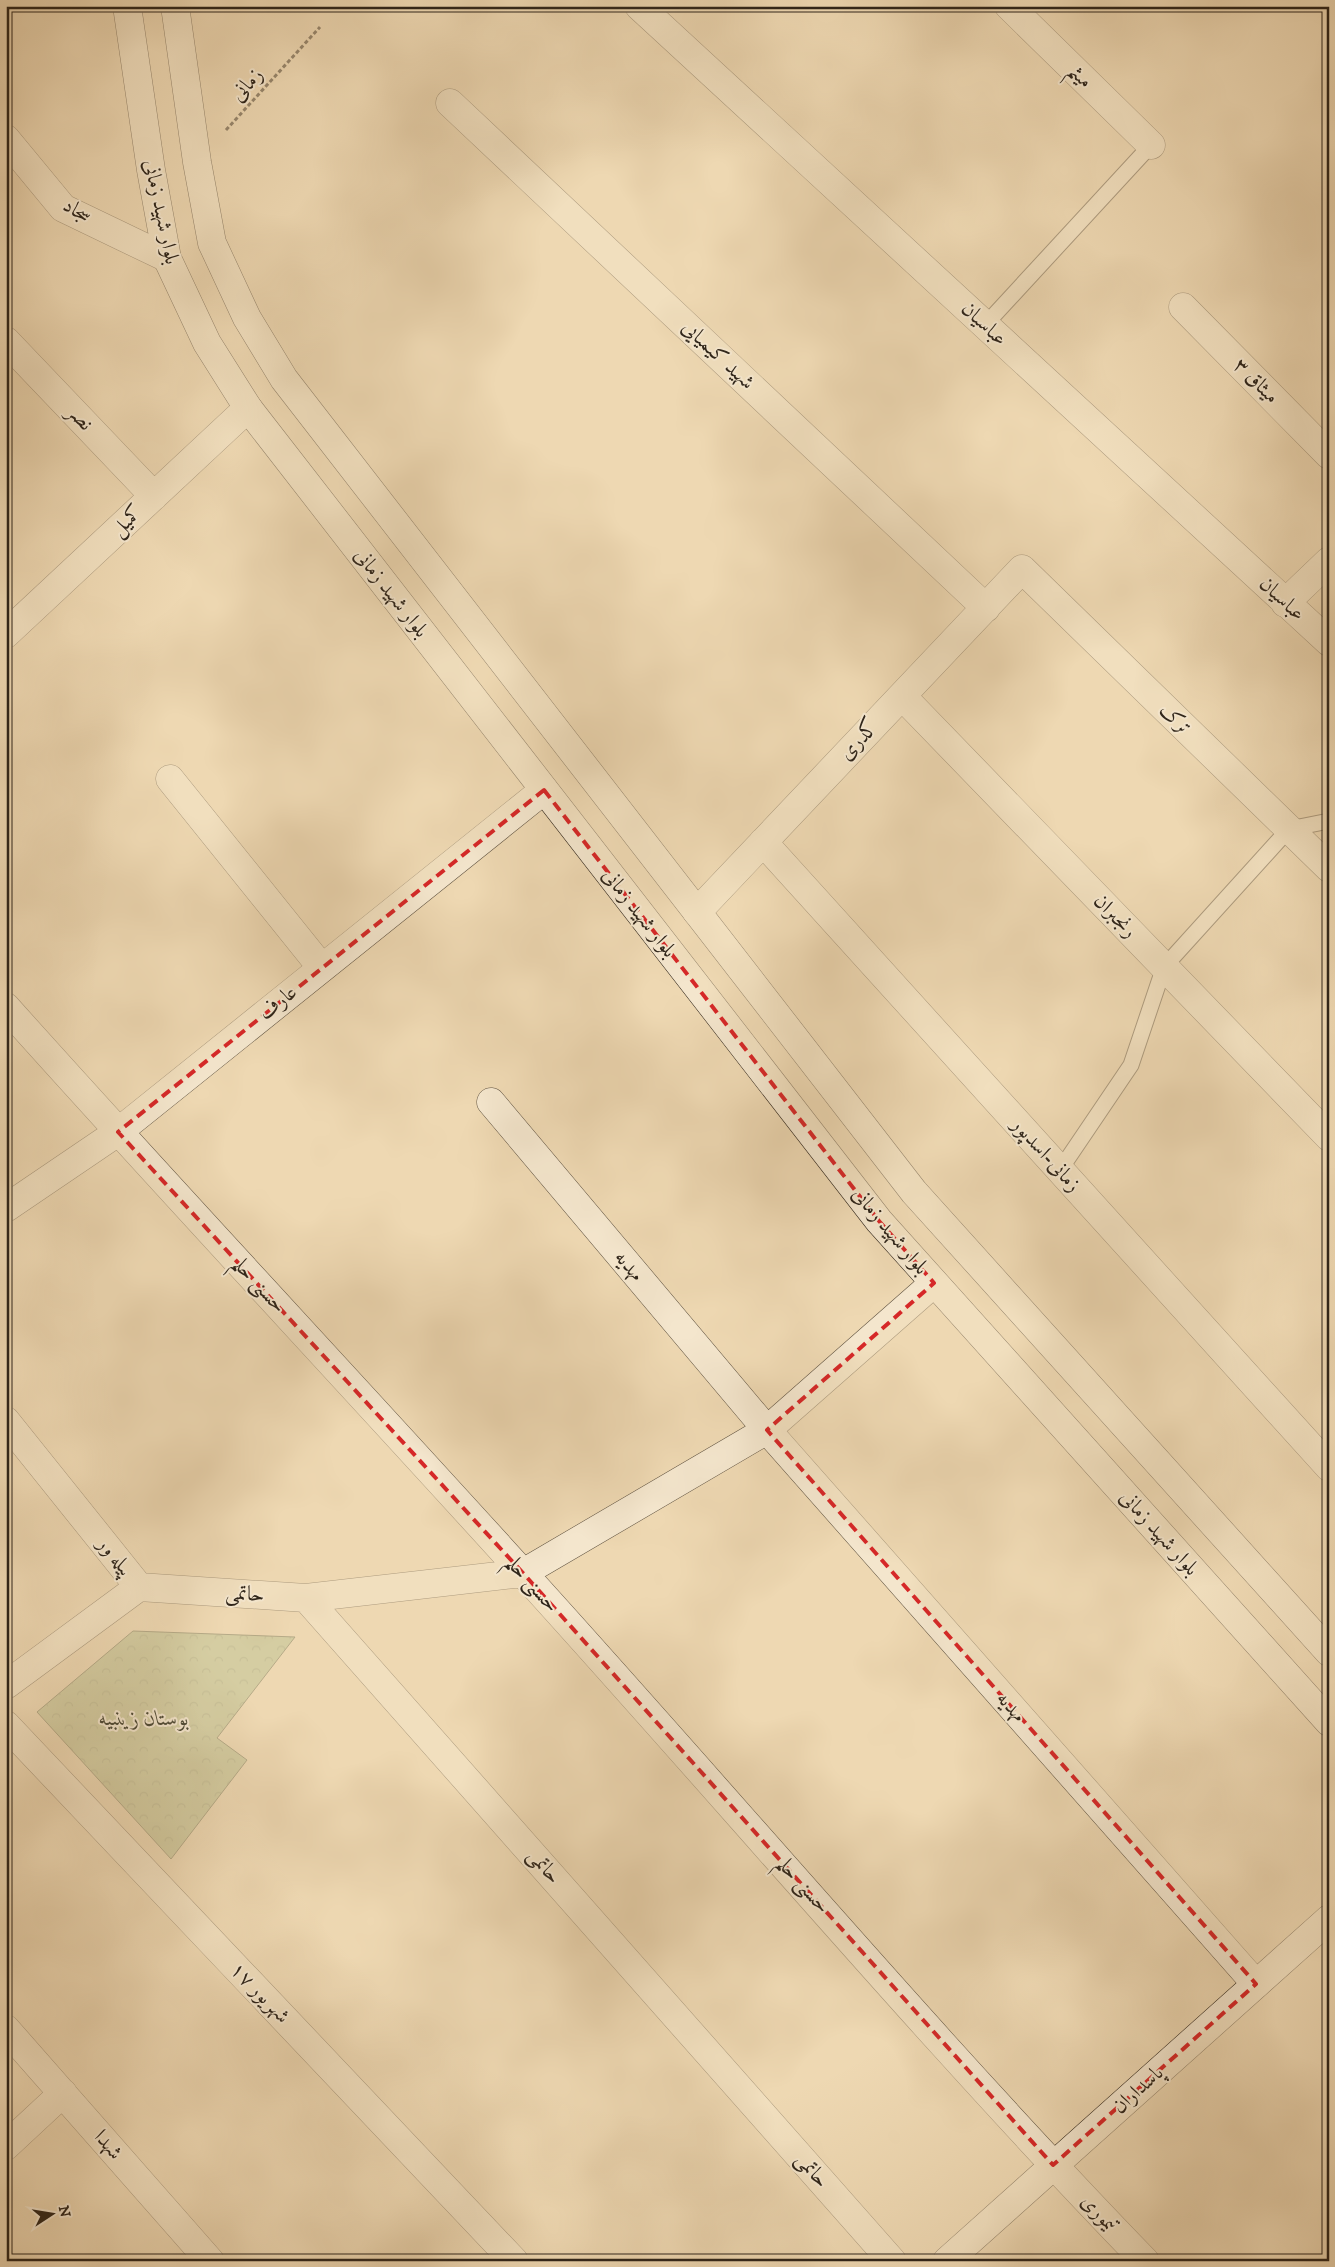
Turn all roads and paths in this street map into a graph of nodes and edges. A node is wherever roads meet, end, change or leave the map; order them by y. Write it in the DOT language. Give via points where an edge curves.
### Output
graph roads {
  1 [pos="127,6"];
  2 [pos="174,6"];
  3 [pos="639,6"];
  4 [pos="1009,6"];
  5 [pos="320,27"];
  6 [pos="450,103"];
  7 [pos="6,138"];
  8 [pos="1152,145"];
  9 [pos="197,162"];
  10 [pos="167,258"];
  11 [pos="1184,307"];
  12 [pos="985,325"];
  13 [pos="6,341"];
  14 [pos="248,408"];
  15 [pos="1329,455"];
  16 [pos="154,496"];
  17 [pos="1329,561"];
  18 [pos="1022,569"];
  19 [pos="1286,602"];
  20 [pos="986,608"];
  21 [pos="6,634"];
  22 [pos="1329,642"];
  23 [pos="902,696"];
  24 [pos="170,779"];
  25 [pos="544,790"];
  26 [pos="1329,821"];
  27 [pos="1289,830"];
  28 [pos="763,842"];
  29 [pos="1329,868"];
  30 [pos="697,912"];
  31 [pos="1164,967"];
  32 [pos="322,968"];
  33 [pos="6,1007"];
  34 [pos="491,1102"];
  35 [pos="118,1132"];
  36 [pos="1329,1137"];
  37 [pos="1060,1170"];
  38 [pos="6,1208"];
  39 [pos="934,1283"];
  40 [pos="6,1421"];
  41 [pos="767,1430"];
  42 [pos="1329,1467"];
  43 [pos="523,1573"];
  44 [pos="139,1587"];
  45 [pos="306,1598"];
  46 [pos="1329,1652"];
  47 [pos="6,1686"];
  48 [pos="1329,1722"];
  49 [pos="6,1725"];
  50 [pos="1329,1918"];
  51 [pos="1256,1984"];
  52 [pos="6,2029"];
  53 [pos="63,2093"];
  54 [pos="6,2146"];
  55 [pos="1053,2166"];
  56 [pos="210,2261"];
  57 [pos="514,2261"];
  58 [pos="892,2261"];
  59 [pos="947,2261"];
  60 [pos="1146,2261"];
  1 -- 10 [label="street, بلوار شهید زمانی"];
  2 -- 9 [label="street, بلوار شهید زمانی"];
  3 -- 12 [label="street, عباسیان"];
  4 -- 8 [label="street, میثم"];
  5 -- 9 [label="path, زمانی"];
  6 -- 20 [label="street, شهید کیمیایی"];
  7 -- 10 [label="street, سجاد" via="63,208"];
  8 -- 12 [label="lane"];
  9 -- 30 [label="street, بلوار شهید زمانی" via="212,243 247,318 284,379"];
  10 -- 14 [label="street, بلوار شهید زمانی" via="207,343"];
  11 -- 15 [label="street, میثاق ۳"];
  12 -- 19 [label="street, عباسیان"];
  13 -- 16 [label="street, نصر"];
  14 -- 16 [label="street, کمیل"];
  14 -- 25 [label="street, بلوار شهید زمانی"];
  16 -- 21 [label="street, کمیل"];
  17 -- 19 [label="street"];
  18 -- 20 [label="street, کدری"];
  18 -- 27 [label="street, ترک"];
  19 -- 22 [label="street, عباسیان"];
  20 -- 23 [label="street, کدری"];
  23 -- 28 [label="street, کدری"];
  23 -- 31 [label="street, رنجبران"];
  24 -- 32 [label="street"];
  25 -- 32 [label="street, عارف"];
  25 -- 39 [label="street, بلوار شهید زمانی" via="879,1222"];
  26 -- 27 [label="lane"];
  27 -- 29 [label="street, ترک"];
  27 -- 31 [label="lane"];
  28 -- 30 [label="street, کدری"];
  28 -- 37 [label="street, زمانی-اسدپور"];
  30 -- 46 [label="street, بلوار شهید زمانی" via="914,1192"];
  31 -- 36 [label="street, رنجبران"];
  31 -- 37 [label="lane" via="1131,1065"];
  32 -- 35 [label="street, عارف"];
  33 -- 35 [label="street, حسنی حلم"];
  34 -- 41 [label="street, مهدیه"];
  35 -- 38 [label="street, عارف"];
  35 -- 43 [label="street, حسنی حلم"];
  37 -- 42 [label="street, زمانی-اسدپور"];
  39 -- 41 [label="street"];
  39 -- 48 [label="street, بلوار شهید زمانی"];
  40 -- 44 [label="street, پیله ور"];
  41 -- 43 [label="street"];
  41 -- 51 [label="street, مهدیه"];
  43 -- 45 [label="street"];
  43 -- 55 [label="street, حسنی حلم"];
  44 -- 45 [label="street, حاتمی"];
  44 -- 47 [label="street, پیله ور"];
  45 -- 58 [label="street, حاتمی"];
  49 -- 57 [label="street, ۱۷ شهریور"];
  50 -- 51 [label="street, پاسداران"];
  51 -- 55 [label="street, پاسداران"];
  52 -- 53 [label="street, شهدا"];
  53 -- 54 [label="street"];
  53 -- 56 [label="street, شهدا"];
  55 -- 59 [label="street, پاسداران"];
  55 -- 60 [label="street, تیموری"];
}
